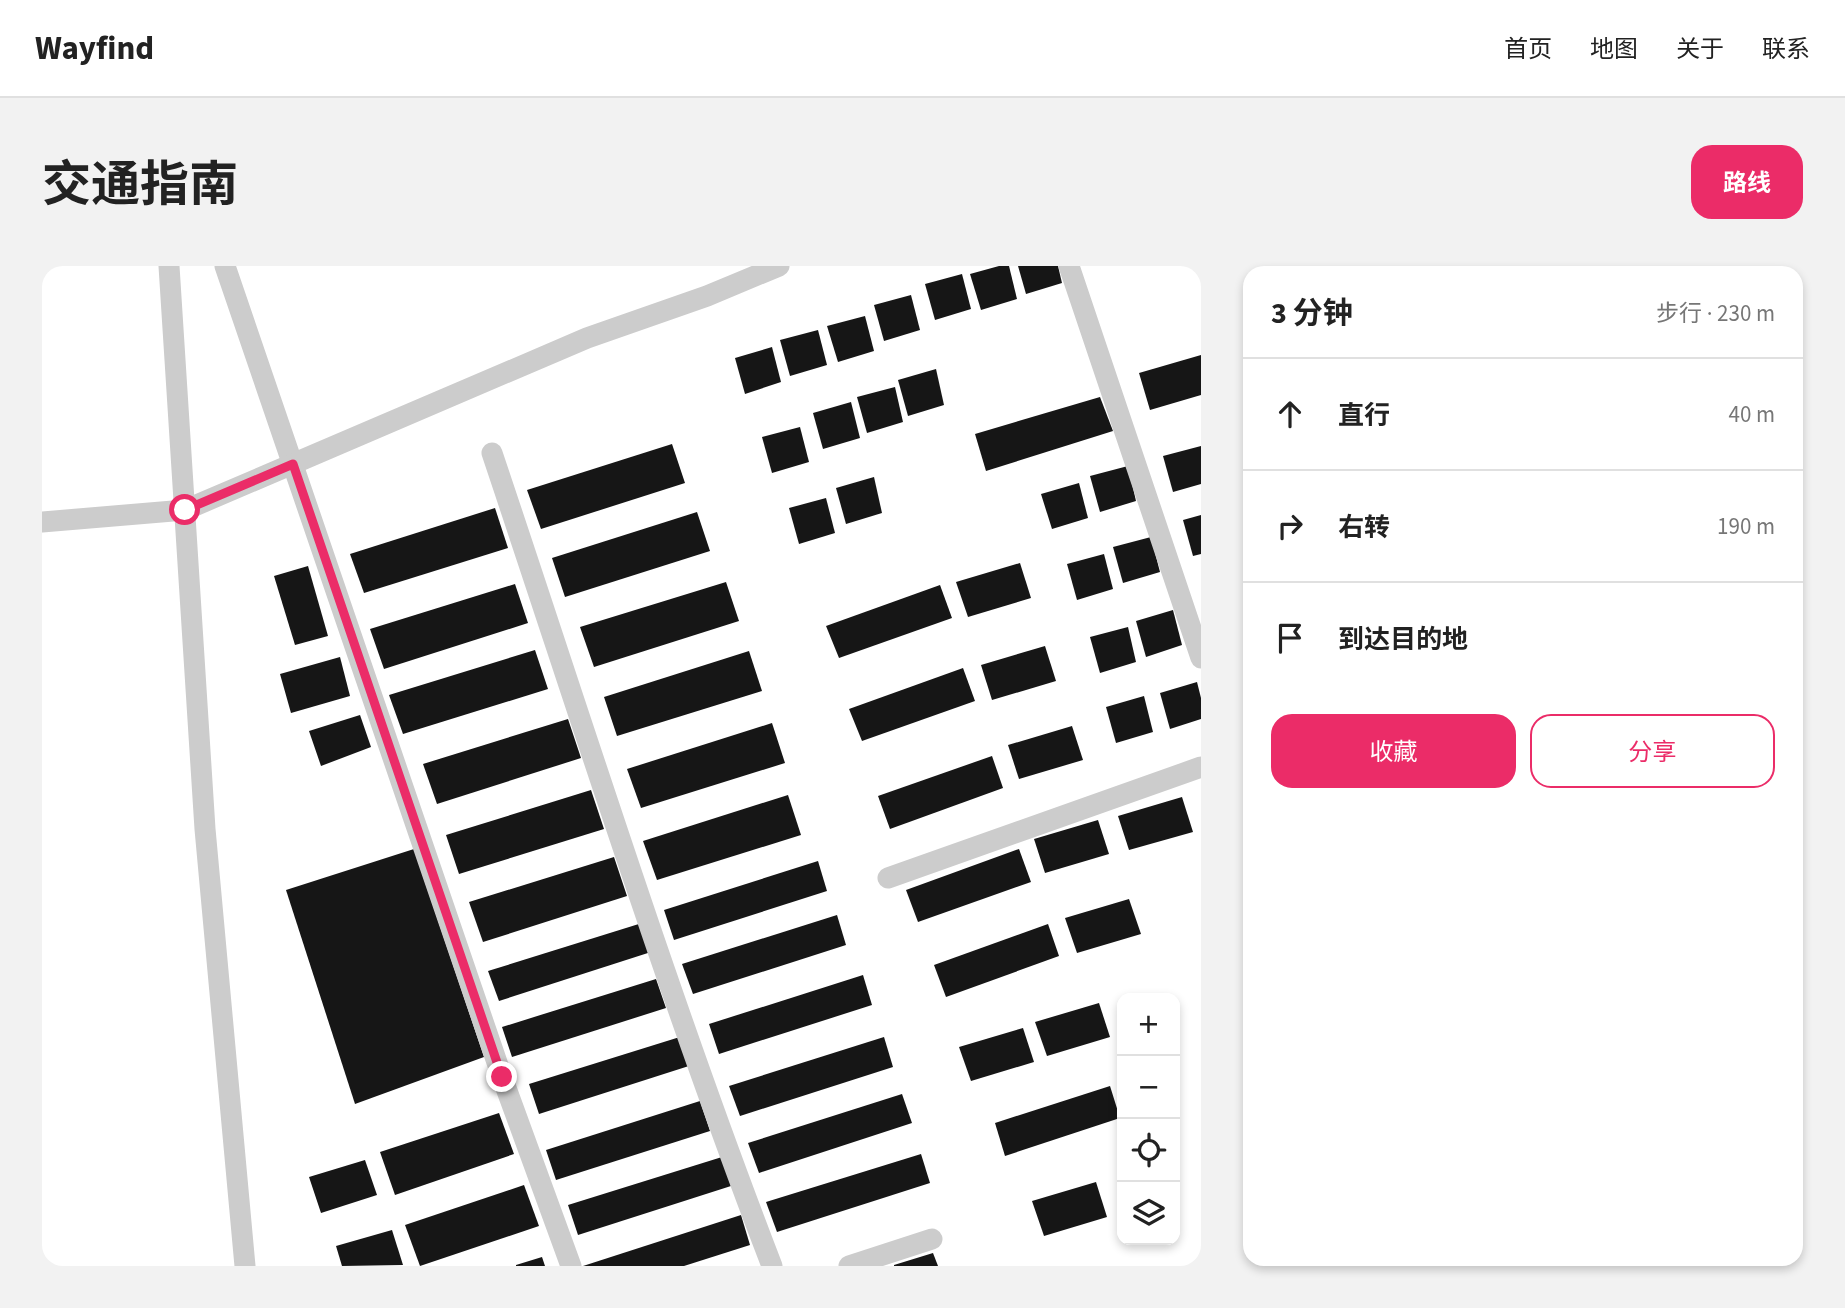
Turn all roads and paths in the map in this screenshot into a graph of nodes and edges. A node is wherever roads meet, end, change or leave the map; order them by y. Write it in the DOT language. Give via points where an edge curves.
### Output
graph roads {
  1 [pos="169,266"];
  2 [pos="225,266"];
  3 [pos="779,266"];
  4 [pos="1069,266"];
  5 [pos="492,453"];
  6 [pos="293,464"];
  7 [pos="185,510"];
  8 [pos="42,522"];
  9 [pos="1201,658"];
  10 [pos="1201,767"];
  11 [pos="888,878"];
  12 [pos="932,1239"];
  13 [pos="245,1266"];
  14 [pos="571,1266"];
  15 [pos="772,1266"];
  16 [pos="849,1266"];
  1 -- 7 [label="street"];
  2 -- 6 [label="street"];
  3 -- 6 [label="street" via="587,338"];
  4 -- 9 [label="street"];
  5 -- 15 [label="street" via="726,1148"];
  6 -- 7 [label="street"];
  6 -- 14 [label="street"];
  7 -- 8 [label="street"];
  7 -- 13 [label="street" via="205,829"];
  10 -- 11 [label="street"];
  12 -- 16 [label="street"];
}
